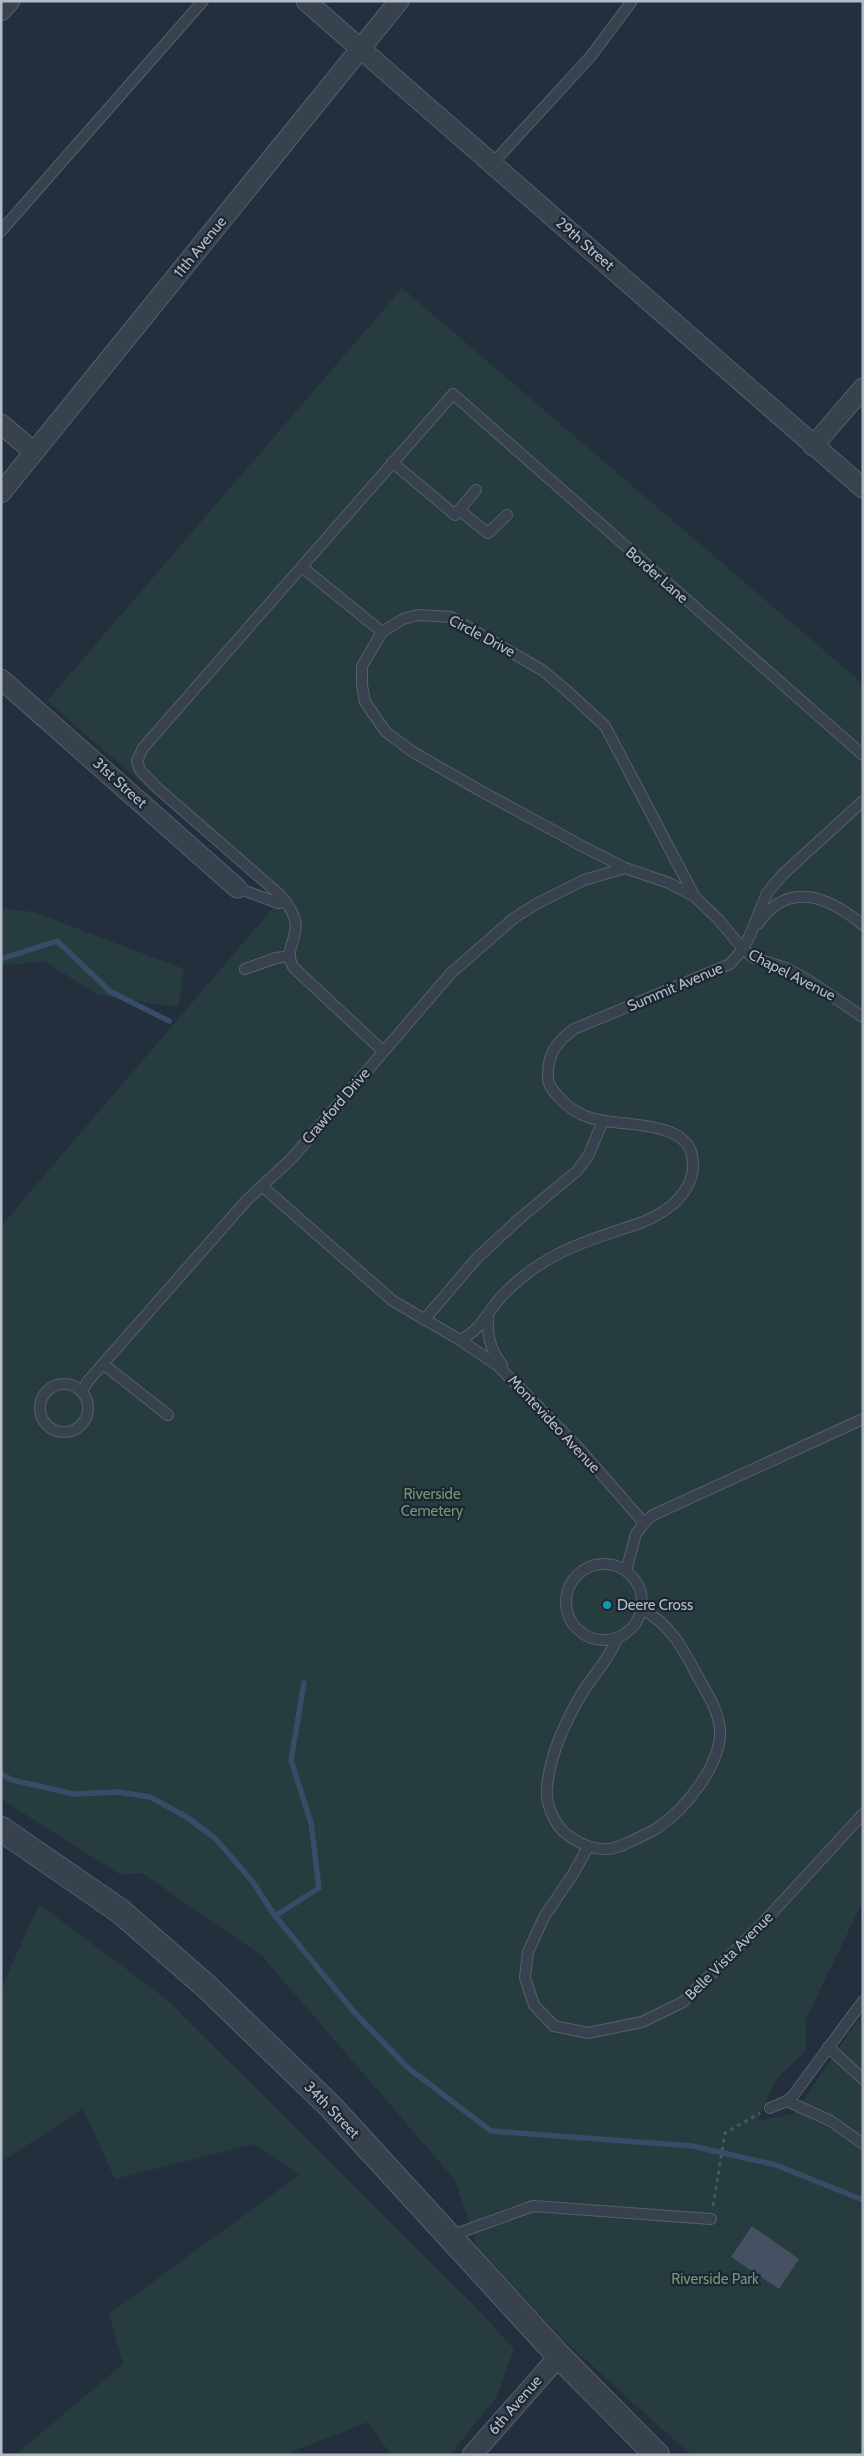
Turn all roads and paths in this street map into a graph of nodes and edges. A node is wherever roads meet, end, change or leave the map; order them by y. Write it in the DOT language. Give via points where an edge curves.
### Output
graph roads {
  1 [pos="10,1"];
  2 [pos="203,1"];
  3 [pos="306,1"];
  4 [pos="399,1"];
  5 [pos="632,1"];
  6 [pos="1,11"];
  7 [pos="361,48"];
  8 [pos="493,163"];
  9 [pos="1,231"];
  10 [pos="863,388"];
  11 [pos="1,424"];
  12 [pos="813,446"];
  13 [pos="34,452"];
  14 [pos="392,462"];
  15 [pos="863,488"];
  16 [pos="476,490"];
  17 [pos="1,494"];
  18 [pos="459,510"];
  19 [pos="506,515"];
  20 [pos="302,566"];
  21 [pos="382,632"];
  22 [pos="1,679"];
  23 [pos="863,755"];
  24 [pos="863,801"];
  25 [pos="625,868"];
  26 [pos="237,888"];
  27 [pos="695,897"];
  28 [pos="286,902"];
  29 [pos="863,925"];
  30 [pos="750,935"];
  31 [pos="743,949"];
  32 [pos="290,956"];
  33 [pos="245,969"];
  34 [pos="863,1017"];
  35 [pos="383,1051"];
  36 [pos="603,1121"];
  37 [pos="263,1187"];
  38 [pos="488,1314"];
  39 [pos="424,1320"];
  40 [pos="460,1340"];
  41 [pos="102,1364"];
  42 [pos="510,1376"];
  43 [pos="82,1391"];
  44 [pos="168,1415"];
  45 [pos="863,1419"];
  46 [pos="644,1523"];
  47 [pos="626,1571"];
  48 [pos="641,1609"];
  49 [pos="617,1638"];
  50 [pos="863,1814"];
  51 [pos="1,1829"];
  52 [pos="588,1847"];
  53 [pos="863,2001"];
  54 [pos="828,2047"];
  55 [pos="863,2079"];
  56 [pos="787,2102"];
  57 [pos="770,2108"];
  58 [pos="863,2144"];
  59 [pos="712,2219"];
  60 [pos="449,2237"];
  61 [pos="559,2356"];
  62 [pos="631,2427"];
  63 [pos="472,2455"];
  64 [pos="657,2455"];
  65 [pos="668,2455"];
  1 -- 6 [label="street"];
  2 -- 9 [label="lane"];
  3 -- 7 [label="street, 29th Street"];
  4 -- 7 [label="street, 11th Avenue"];
  5 -- 8 [label="lane" via="591,56"];
  7 -- 8 [label="street, 29th Street"];
  7 -- 13 [label="street, 11th Avenue"];
  8 -- 12 [label="street, 29th Street"];
  10 -- 12 [label="street"];
  11 -- 13 [label="street"];
  12 -- 15 [label="street, 29th Street"];
  13 -- 17 [label="street, 11th Avenue"];
  14 -- 18 [label="lane" via="455,515"];
  14 -- 20 [label="lane"];
  14 -- 23 [label="lane, Border Lane" via="453,394"];
  16 -- 18 [label="lane"];
  18 -- 19 [label="lane" via="488,533"];
  20 -- 21 [label="lane"];
  20 -- 28 [label="lane" via="142,748 137,761 140,770 155,786"];
  21 -- 25 [label="lane, Circle Drive" via="362,666 362,685 365,702 386,732 413,752 479,790"];
  21 -- 27 [label="lane, Circle Drive" via="403,619 418,615 451,617 536,666 566,690 604,726"];
  22 -- 26 [label="street, 31st Street"];
  24 -- 30 [label="lane, Summit Avenue" via="782,875 767,893"];
  25 -- 27 [label="lane, Chapel Avenue" via="669,883"];
  25 -- 35 [label="lane, Crawford Drive" via="584,880 514,918 451,973"];
  26 -- 28 [label="lane" via="278,903"];
  27 -- 31 [label="lane, Chapel Avenue"];
  28 -- 32 [label="lane" via="292,909 297,926"];
  29 -- 30 [label="lane" via="836,905 808,896 795,896 767,913"];
  30 -- 31 [label="lane, Summit Avenue"];
  31 -- 34 [label="lane, Chapel Avenue" via="754,958 786,968 808,980"];
  31 -- 36 [label="lane, Summit Avenue" via="730,964 574,1029 554,1046 547,1080 552,1090 572,1110"];
  32 -- 33 [label="lane"];
  32 -- 35 [label="lane" via="293,967"];
  35 -- 37 [label="lane, Crawford Drive" via="293,1157"];
  36 -- 38 [label="lane, Summit Avenue" via="653,1127 671,1132 684,1141 694,1164 687,1188 654,1217 557,1254 524,1274"];
  36 -- 39 [label="lane" via="588,1156 577,1171 484,1251"];
  37 -- 39 [label="lane, Montevideo Avenue" via="375,1287"];
  37 -- 41 [label="lane, Crawford Drive"];
  38 -- 40 [label="lane, Summit Avenue" via="474,1333"];
  38 -- 42 [label="lane" via="491,1350"];
  39 -- 40 [label="lane, Montevideo Avenue"];
  40 -- 42 [label="lane, Montevideo Avenue"];
  41 -- 43 [label="lane, Crawford Drive"];
  41 -- 44 [label="lane"];
  42 -- 46 [label="lane, Montevideo Avenue"];
  43 -- 43 [label="lane" via="66,1384 55,1385 41,1401 43,1420 59,1432 75,1430 82,1425 88,1404"];
  45 -- 46 [label="lane" via="653,1515"];
  46 -- 47 [label="lane" via="636,1534"];
  47 -- 48 [label="lane" via="640,1589"];
  47 -- 49 [label="lane" via="598,1564 574,1578 567,1590 566,1607 570,1621 579,1632 596,1640"];
  48 -- 49 [label="lane" via="630,1630"];
  48 -- 52 [label="lane" via="665,1625 684,1650 714,1708 720,1728 719,1746 691,1797 656,1830 607,1850"];
  49 -- 52 [label="lane" via="569,1720 552,1759 546,1790 552,1816 559,1827"];
  50 -- 52 [label="lane, Belle Vista Avenue" via="760,1926 683,2002 642,2022 588,2034 554,2026 534,2005 525,1978 528,1952 544,1917"];
  51 -- 60 [label="street, 34th Street" via="120,1911 207,1987 331,2107"];
  53 -- 54 [label="lane"];
  54 -- 55 [label="lane"];
  54 -- 56 [label="lane"];
  56 -- 57 [label="lane"];
  56 -- 58 [label="lane" via="831,2121"];
  57 -- 59 [label="path" via="725,2133"];
  59 -- 60 [label="lane" via="533,2206"];
  60 -- 61 [label="street, 34th Street"];
  61 -- 62 [label="street, 34th Street"];
  61 -- 63 [label="street, 6th Avenue"];
  62 -- 64 [label="street, 34th Street"];
  62 -- 65 [label="street, 34th Street"];
}
